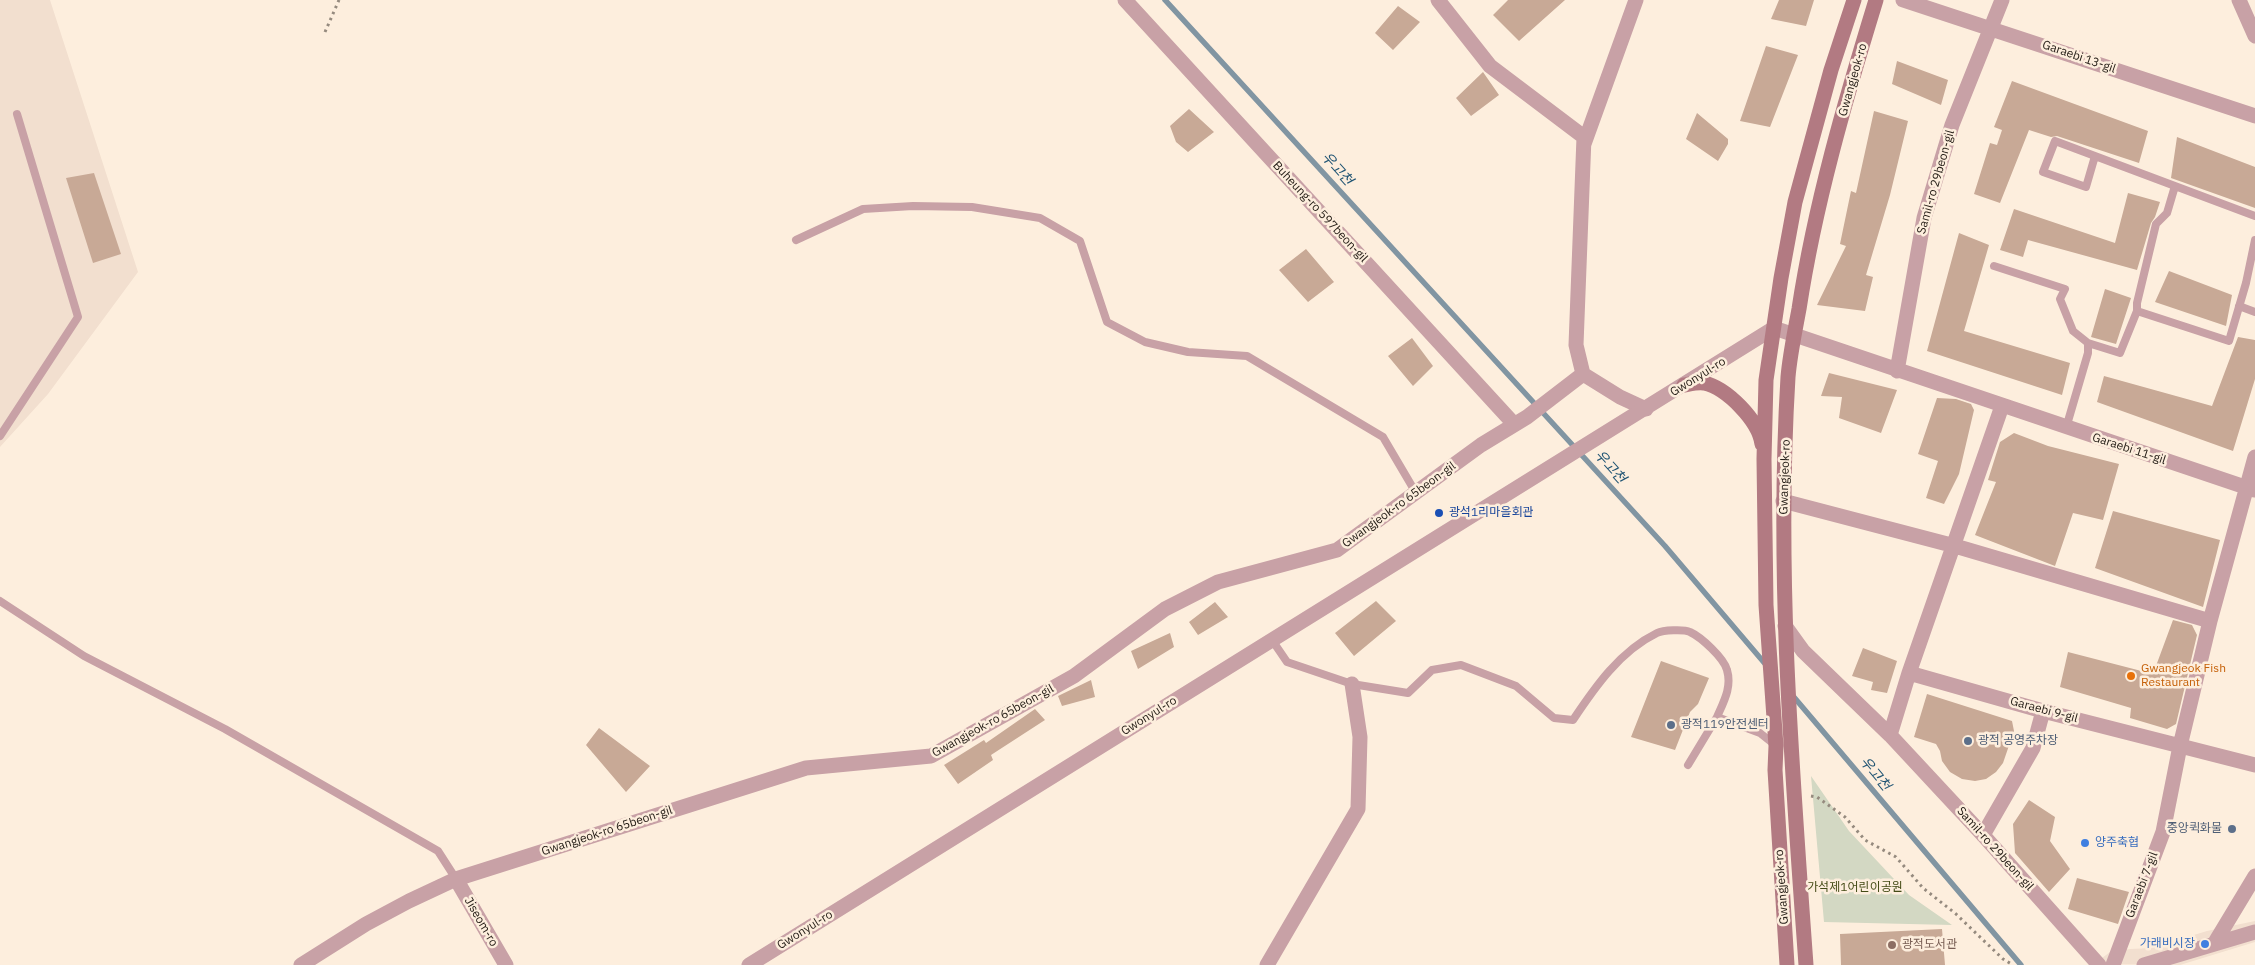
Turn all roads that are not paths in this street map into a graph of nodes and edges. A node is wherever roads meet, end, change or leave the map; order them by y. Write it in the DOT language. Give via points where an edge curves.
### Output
graph roads {
  1 [pos="1125,0"];
  2 [pos="1438,0"];
  3 [pos="1636,0"];
  4 [pos="1854,0"];
  5 [pos="1876,0"];
  6 [pos="1903,0"];
  7 [pos="2002,0"];
  8 [pos="2239,0"];
  9 [pos="1990,27"];
  10 [pos="2255,36"];
  11 [pos="18,114"];
  12 [pos="2255,116"];
  13 [pos="1584,144"];
  14 [pos="2096,156"];
  15 [pos="2175,186"];
  16 [pos="2255,216"];
  17 [pos="796,240"];
  18 [pos="2255,240"];
  19 [pos="1994,266"];
  20 [pos="2239,306"];
  21 [pos="2137,311"];
  22 [pos="2255,312"];
  23 [pos="1774,328"];
  24 [pos="1795,335"];
  25 [pos="2088,343"];
  26 [pos="1897,371"];
  27 [pos="1582,374"];
  28 [pos="1684,385"];
  29 [pos="2002,406"];
  30 [pos="1646,409"];
  31 [pos="1521,420"];
  32 [pos="2066,428"];
  33 [pos="0,436"];
  34 [pos="2255,457"];
  35 [pos="1764,459"];
  36 [pos="2250,489"];
  37 [pos="1416,493"];
  38 [pos="1783,502"];
  39 [pos="1954,546"];
  40 [pos="0,601"];
  41 [pos="2210,621"];
  42 [pos="1785,626"];
  43 [pos="1272,640"];
  44 [pos="1909,672"];
  45 [pos="1352,684"];
  46 [pos="2043,711"];
  47 [pos="1717,717"];
  48 [pos="1780,719"];
  49 [pos="1890,735"];
  50 [pos="1776,746"];
  51 [pos="2180,746"];
  52 [pos="1688,765"];
  53 [pos="2255,765"];
  54 [pos="1983,835"];
  55 [pos="2255,876"];
  56 [pos="456,879"];
  57 [pos="2255,932"];
  58 [pos="2214,944"];
  59 [pos="301,965"];
  60 [pos="506,965"];
  61 [pos="749,965"];
  62 [pos="1267,965"];
  63 [pos="1787,965"];
  64 [pos="1806,965"];
  65 [pos="2099,965"];
  66 [pos="2113,965"];
  67 [pos="2144,965"];
  1 -- 31 [label="street, Buheung-ro 597beon-gil"];
  2 -- 13 [label="street" via="1490,66 1584,137"];
  3 -- 13 [label="street"];
  4 -- 23 [label="main road, Gwangjeok-ro" via="1795,202"];
  5 -- 24 [label="main road, Gwangjeok-ro" via="1813,229"];
  6 -- 9 [label="street, Garaebi 13-gil"];
  7 -- 9 [label="street, Samil-ro 29beon-gil"];
  8 -- 10 [label="street"];
  9 -- 12 [label="street, Garaebi 13-gil"];
  9 -- 26 [label="street, Samil-ro 29beon-gil" via="1952,125 1924,218"];
  11 -- 33 [label="lane" via="78,317"];
  13 -- 27 [label="street" via="1576,345"];
  14 -- 14 [label="lane" via="2055,141 2043,172 2086,186"];
  14 -- 15 [label="lane"];
  15 -- 16 [label="lane"];
  15 -- 21 [label="lane" via="2166,213 2156,224"];
  17 -- 37 [label="lane" via="862,209 972,207 1040,218 1080,241 1107,322 1145,342 1188,352 1247,356 1383,437"];
  18 -- 20 [label="lane"];
  19 -- 25 [label="lane" via="2065,289 2060,299 2072,331"];
  20 -- 21 [label="lane" via="2228,341"];
  20 -- 22 [label="lane"];
  21 -- 25 [label="lane" via="2120,353"];
  23 -- 24 [label="street"];
  23 -- 28 [label="street, Gwonyul-ro"];
  23 -- 35 [label="main road, Gwangjeok-ro" via="1766,380"];
  24 -- 26 [label="street"];
  24 -- 38 [label="main road, Gwangjeok-ro" via="1788,376"];
  25 -- 32 [label="lane" via="2088,353"];
  26 -- 29 [label="street"];
  27 -- 30 [label="street"];
  27 -- 31 [label="street, Gwangjeok-ro 65beon-gil"];
  28 -- 30 [label="street, Gwonyul-ro"];
  28 -- 35 [label="main road" via="1702,383 1721,390 1739,406 1761,435"];
  29 -- 32 [label="street, Garaebi 11-gil"];
  29 -- 39 [label="street"];
  30 -- 43 [label="street, Gwonyul-ro"];
  31 -- 37 [label="street, Gwangjeok-ro 65beon-gil"];
  32 -- 36 [label="street, Garaebi 11-gil"];
  34 -- 36 [label="street"];
  35 -- 48 [label="main road, Gwangjeok-ro" via="1767,627"];
  36 -- 41 [label="street"];
  37 -- 56 [label="street, Gwangjeok-ro 65beon-gil" via="1337,550 1218,582 1165,609 1074,676 931,756 806,768"];
  38 -- 39 [label="street"];
  38 -- 42 [label="main road, Gwangjeok-ro"];
  39 -- 41 [label="street"];
  39 -- 44 [label="street"];
  40 -- 56 [label="lane" via="84,656 225,729 438,851"];
  41 -- 51 [label="street"];
  42 -- 48 [label="main road, Gwangjeok-ro"];
  42 -- 49 [label="street, Samil-ro 29beon-gil" via="1803,650"];
  43 -- 45 [label="lane" via="1287,662"];
  43 -- 61 [label="street, Gwonyul-ro"];
  44 -- 46 [label="street, Garaebi 9-gil"];
  44 -- 49 [label="street"];
  45 -- 47 [label="lane" via="1408,693 1432,670 1461,665 1516,686 1554,718 1573,720 1607,674 1635,645 1659,632 1690,632 1713,649 1727,668 1729,690"];
  45 -- 62 [label="street" via="1360,737 1358,809"];
  46 -- 51 [label="street, Garaebi 9-gil"];
  46 -- 54 [label="street" via="2033,748"];
  47 -- 50 [label="lane" via="1760,733"];
  47 -- 52 [label="lane"];
  48 -- 50 [label="main road, Gwangjeok-ro"];
  48 -- 64 [label="main road, Gwangjeok-ro"];
  49 -- 54 [label="street, Samil-ro 29beon-gil"];
  50 -- 63 [label="main road, Gwangjeok-ro"];
  51 -- 53 [label="street, Garaebi 9-gil"];
  51 -- 66 [label="street, Garaebi 7-gil" via="2163,832"];
  54 -- 65 [label="street, Samil-ro 29beon-gil"];
  55 -- 58 [label="street"];
  56 -- 59 [label="street, Gwangjeok-ro 65beon-gil" via="366,924"];
  56 -- 60 [label="street, Jiseom-ro"];
  57 -- 58 [label="street"];
  58 -- 67 [label="street"];
}
